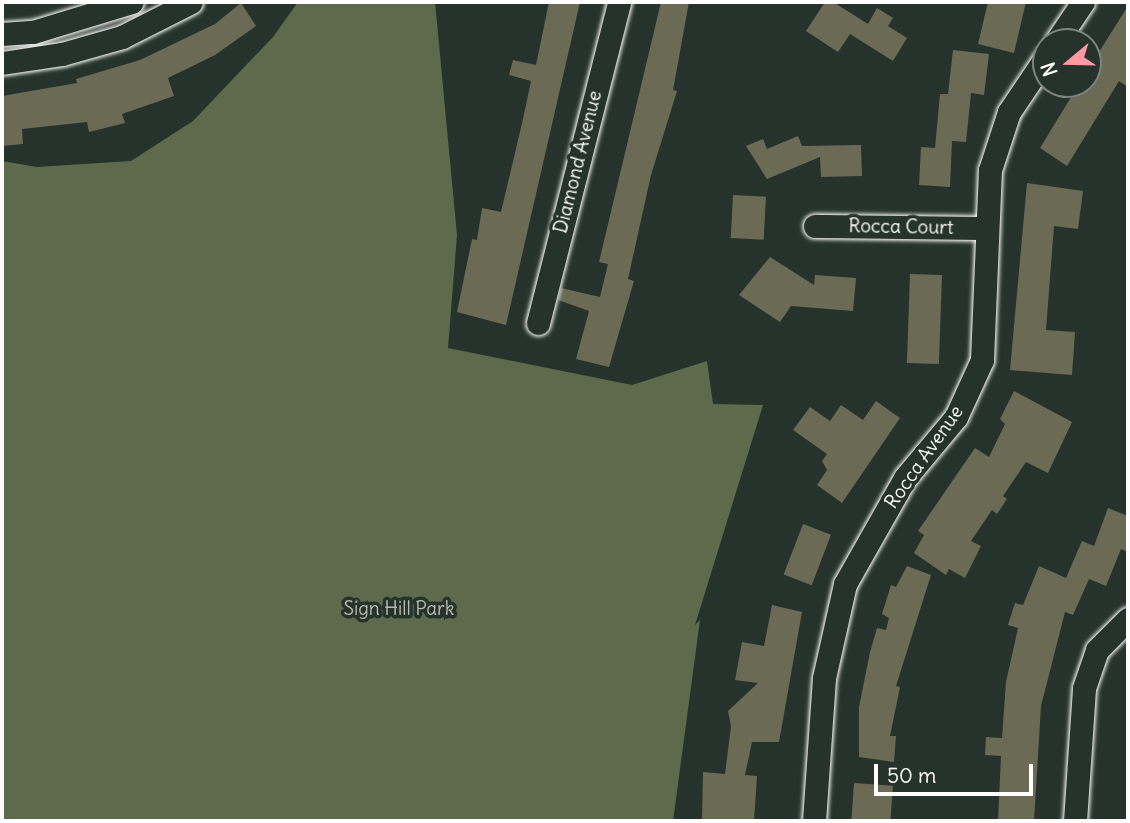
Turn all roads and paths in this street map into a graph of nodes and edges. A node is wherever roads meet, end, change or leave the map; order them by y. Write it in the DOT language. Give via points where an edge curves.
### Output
graph roads {
  1 [pos="191,2"];
  2 [pos="619,2"];
  3 [pos="1083,2"];
  4 [pos="130,3"];
  5 [pos="1065,28"];
  6 [pos="138,31"];
  7 [pos="2,34"];
  8 [pos="2,63"];
  9 [pos="1032,78"];
  10 [pos="816,226"];
  11 [pos="987,228"];
  12 [pos="538,323"];
  13 [pos="1128,619"];
  14 [pos="814,821"];
  15 [pos="1075,821"];
  1 -- 6 [label="street"];
  2 -- 12 [label="street, Diamond Avenue"];
  3 -- 5 [label="street"];
  4 -- 6 [label="street"];
  4 -- 7 [label="street" via="33,32"];
  6 -- 8 [label="street" via="62,54"];
  9 -- 11 [label="street, Rocca Avenue" via="1009,113 990,170"];
  10 -- 11 [label="street, Rocca Court"];
  11 -- 14 [label="street, Rocca Avenue" via="982,360 956,417 905,478 845,584 824,678"];
  13 -- 15 [label="street" via="1097,650 1084,688"];
}
